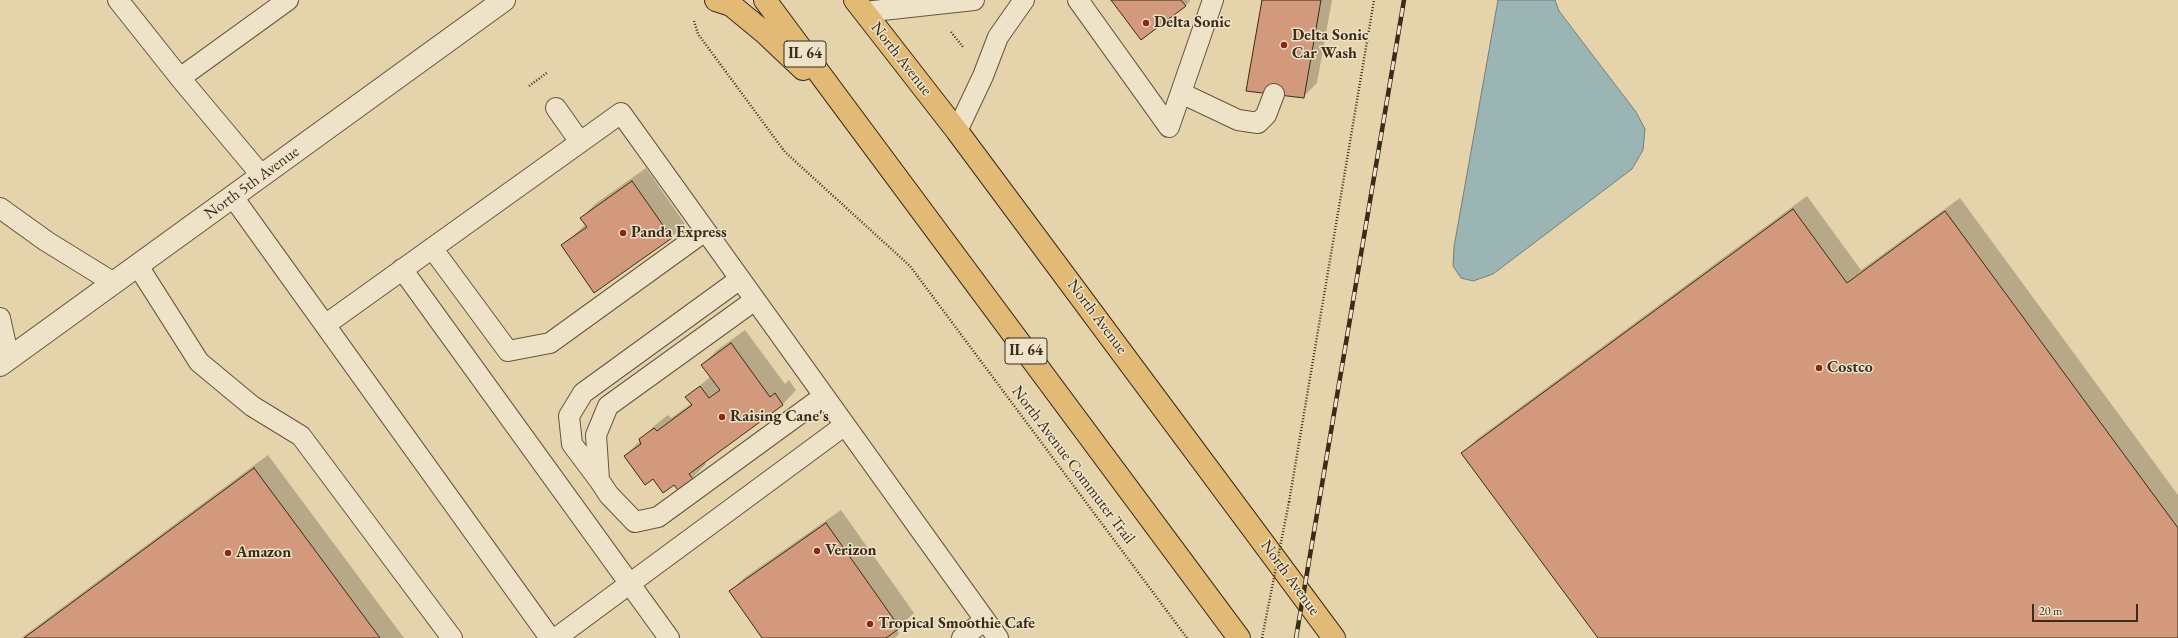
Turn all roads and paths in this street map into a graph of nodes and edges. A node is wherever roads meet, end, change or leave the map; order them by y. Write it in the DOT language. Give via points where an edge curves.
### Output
graph roads {
  1 [pos="118,0"];
  2 [pos="288,0"];
  3 [pos="504,0"];
  4 [pos="716,0"];
  5 [pos="765,0"];
  6 [pos="974,0"];
  7 [pos="1024,0"];
  8 [pos="1078,0"];
  9 [pos="1213,0"];
  10 [pos="1374,0"];
  11 [pos="860,4"];
  12 [pos="692,16"];
  13 [pos="947,26"];
  14 [pos="965,50"];
  15 [pos="548,72"];
  16 [pos="180,78"];
  17 [pos="529,86"];
  18 [pos="1181,92"];
  19 [pos="1274,94"];
  20 [pos="556,108"];
  21 [pos="845,109"];
  22 [pos="957,131"];
  23 [pos="580,142"];
  24 [pos="262,176"];
  25 [pos="233,197"];
  26 [pos="0,208"];
  27 [pos="706,231"];
  28 [pos="432,248"];
  29 [pos="138,266"];
  30 [pos="402,270"];
  31 [pos="740,279"];
  32 [pos="114,283"];
  33 [pos="755,300"];
  34 [pos="0,318"];
  35 [pos="325,325"];
  36 [pos="5,362"];
  37 [pos="824,396"];
  38 [pos="845,426"];
  39 [pos="599,480"];
  40 [pos="630,584"];
  41 [pos="985,620"];
  42 [pos="452,638"];
  43 [pos="550,638"];
  44 [pos="556,638"];
  45 [pos="669,638"];
  46 [pos="962,638"];
  47 [pos="998,638"];
  48 [pos="1187,638"];
  49 [pos="1239,638"];
  50 [pos="1262,638"];
  51 [pos="1334,638"];
  1 -- 16 [label="lane"];
  2 -- 16 [label="lane"];
  3 -- 24 [label="street, North 5th Avenue"];
  4 -- 21 [label="main road" via="731,5 765,32"];
  5 -- 21 [label="main road, IL 64"];
  6 -- 11 [label="lane"];
  7 -- 22 [label="lane" via="998,37"];
  8 -- 18 [label="lane" via="1169,127"];
  9 -- 18 [label="lane"];
  10 -- 50 [label="path, bridge" via="1289,502"];
  11 -- 22 [label="main road, North Avenue"];
  12 -- 48 [label="path, North Avenue Commuter Trail" via="698,34 785,152 910,266"];
  13 -- 14 [label="path"];
  15 -- 17 [label="path"];
  16 -- 24 [label="lane"];
  18 -- 19 [label="lane" via="1238,120 1258,123 1266,115"];
  20 -- 23 [label="lane"];
  21 -- 49 [label="main road, IL 64"];
  22 -- 51 [label="main road, North Avenue"];
  23 -- 27 [label="lane" via="621,113"];
  23 -- 28 [label="lane"];
  24 -- 25 [label="street, North 5th Avenue"];
  25 -- 29 [label="street, North 5th Avenue"];
  25 -- 35 [label="lane"];
  26 -- 32 [label="lane" via="46,241"];
  27 -- 28 [label="lane" via="550,343 508,351"];
  27 -- 31 [label="lane"];
  28 -- 30 [label="lane"];
  29 -- 32 [label="street, North 5th Avenue"];
  29 -- 42 [label="lane" via="199,362 252,406 301,436"];
  30 -- 35 [label="lane"];
  30 -- 40 [label="lane"];
  31 -- 33 [label="lane"];
  31 -- 39 [label="lane" via="583,393 569,416 572,444"];
  32 -- 36 [label="street, North 5th Avenue"];
  33 -- 37 [label="lane"];
  33 -- 39 [label="lane" via="608,406 596,436"];
  34 -- 36 [label="lane"];
  35 -- 43 [label="lane"];
  37 -- 38 [label="lane"];
  37 -- 39 [label="lane" via="658,517 635,522"];
  38 -- 40 [label="lane"];
  38 -- 41 [label="lane"];
  40 -- 44 [label="lane"];
  40 -- 45 [label="lane"];
  41 -- 46 [label="lane"];
  41 -- 47 [label="lane"];
}
